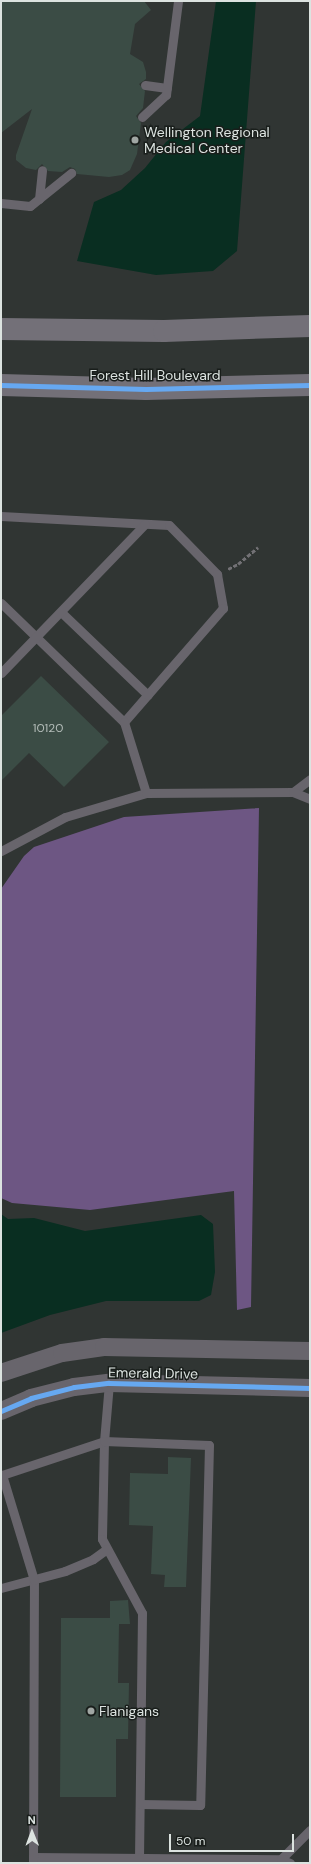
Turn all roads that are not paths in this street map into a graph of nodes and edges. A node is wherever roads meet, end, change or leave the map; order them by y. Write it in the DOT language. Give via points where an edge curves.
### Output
graph roads {
  1 [pos="178,1"];
  2 [pos="145,86"];
  3 [pos="167,88"];
  4 [pos="142,117"];
  5 [pos="42,170"];
  6 [pos="71,173"];
  7 [pos="39,199"];
  8 [pos="1,203"];
  9 [pos="310,326"];
  10 [pos="1,329"];
  11 [pos="1,385"];
  12 [pos="310,385"];
  13 [pos="2,518"];
  14 [pos="145,524"];
  15 [pos="1,602"];
  16 [pos="61,612"];
  17 [pos="37,637"];
  18 [pos="1,673"];
  19 [pos="148,695"];
  20 [pos="124,722"];
  21 [pos="310,779"];
  22 [pos="293,792"];
  23 [pos="146,793"];
  24 [pos="310,799"];
  25 [pos="1,851"];
  26 [pos="310,1351"];
  27 [pos="1,1372"];
  28 [pos="109,1383"];
  29 [pos="310,1388"];
  30 [pos="1,1411"];
  31 [pos="104,1441"];
  32 [pos="107,1550"];
  33 [pos="34,1580"];
  34 [pos="1,1588"];
  35 [pos="140,1804"];
  36 [pos="310,1830"];
  37 [pos="281,1859"];
  38 [pos="33,1860"];
  39 [pos="140,1860"];
  40 [pos="290,1863"];
  1 -- 3 [label="lane"];
  2 -- 3 [label="lane"];
  3 -- 4 [label="lane" via="166,95"];
  5 -- 7 [label="lane"];
  6 -- 7 [label="lane"];
  7 -- 8 [label="lane" via="30,206"];
  9 -- 10 [label="main road" via="164,331"];
  11 -- 12 [label="main road, Forest Hill Boulevard" via="146,389"];
  13 -- 14 [label="lane"];
  14 -- 16 [label="lane"];
  14 -- 19 [label="lane" via="169,525 217,574 223,608"];
  15 -- 17 [label="lane"];
  16 -- 17 [label="lane"];
  16 -- 19 [label="lane"];
  17 -- 18 [label="lane"];
  17 -- 20 [label="lane"];
  19 -- 20 [label="lane"];
  20 -- 23 [label="lane"];
  21 -- 22 [label="lane"];
  22 -- 23 [label="lane"];
  22 -- 24 [label="lane"];
  23 -- 25 [label="lane" via="65,817"];
  26 -- 27 [label="street, Emerald Drive" via="104,1347 62,1353"];
  28 -- 29 [label="street, Emerald Drive"];
  28 -- 30 [label="street, Emerald Drive" via="74,1386 31,1398"];
  28 -- 31 [label="lane"];
  31 -- 32 [label="lane" via="102,1539"];
  31 -- 33 [label="lane" via="2,1475"];
  31 -- 35 [label="lane" via="209,1445 200,1805"];
  32 -- 33 [label="lane" via="65,1571"];
  32 -- 35 [label="lane" via="142,1613"];
  33 -- 34 [label="lane"];
  33 -- 38 [label="lane"];
  35 -- 39 [label="lane"];
  36 -- 37 [label="lane"];
  37 -- 39 [label="lane"];
  37 -- 40 [label="lane"];
  38 -- 39 [label="lane"];
}
